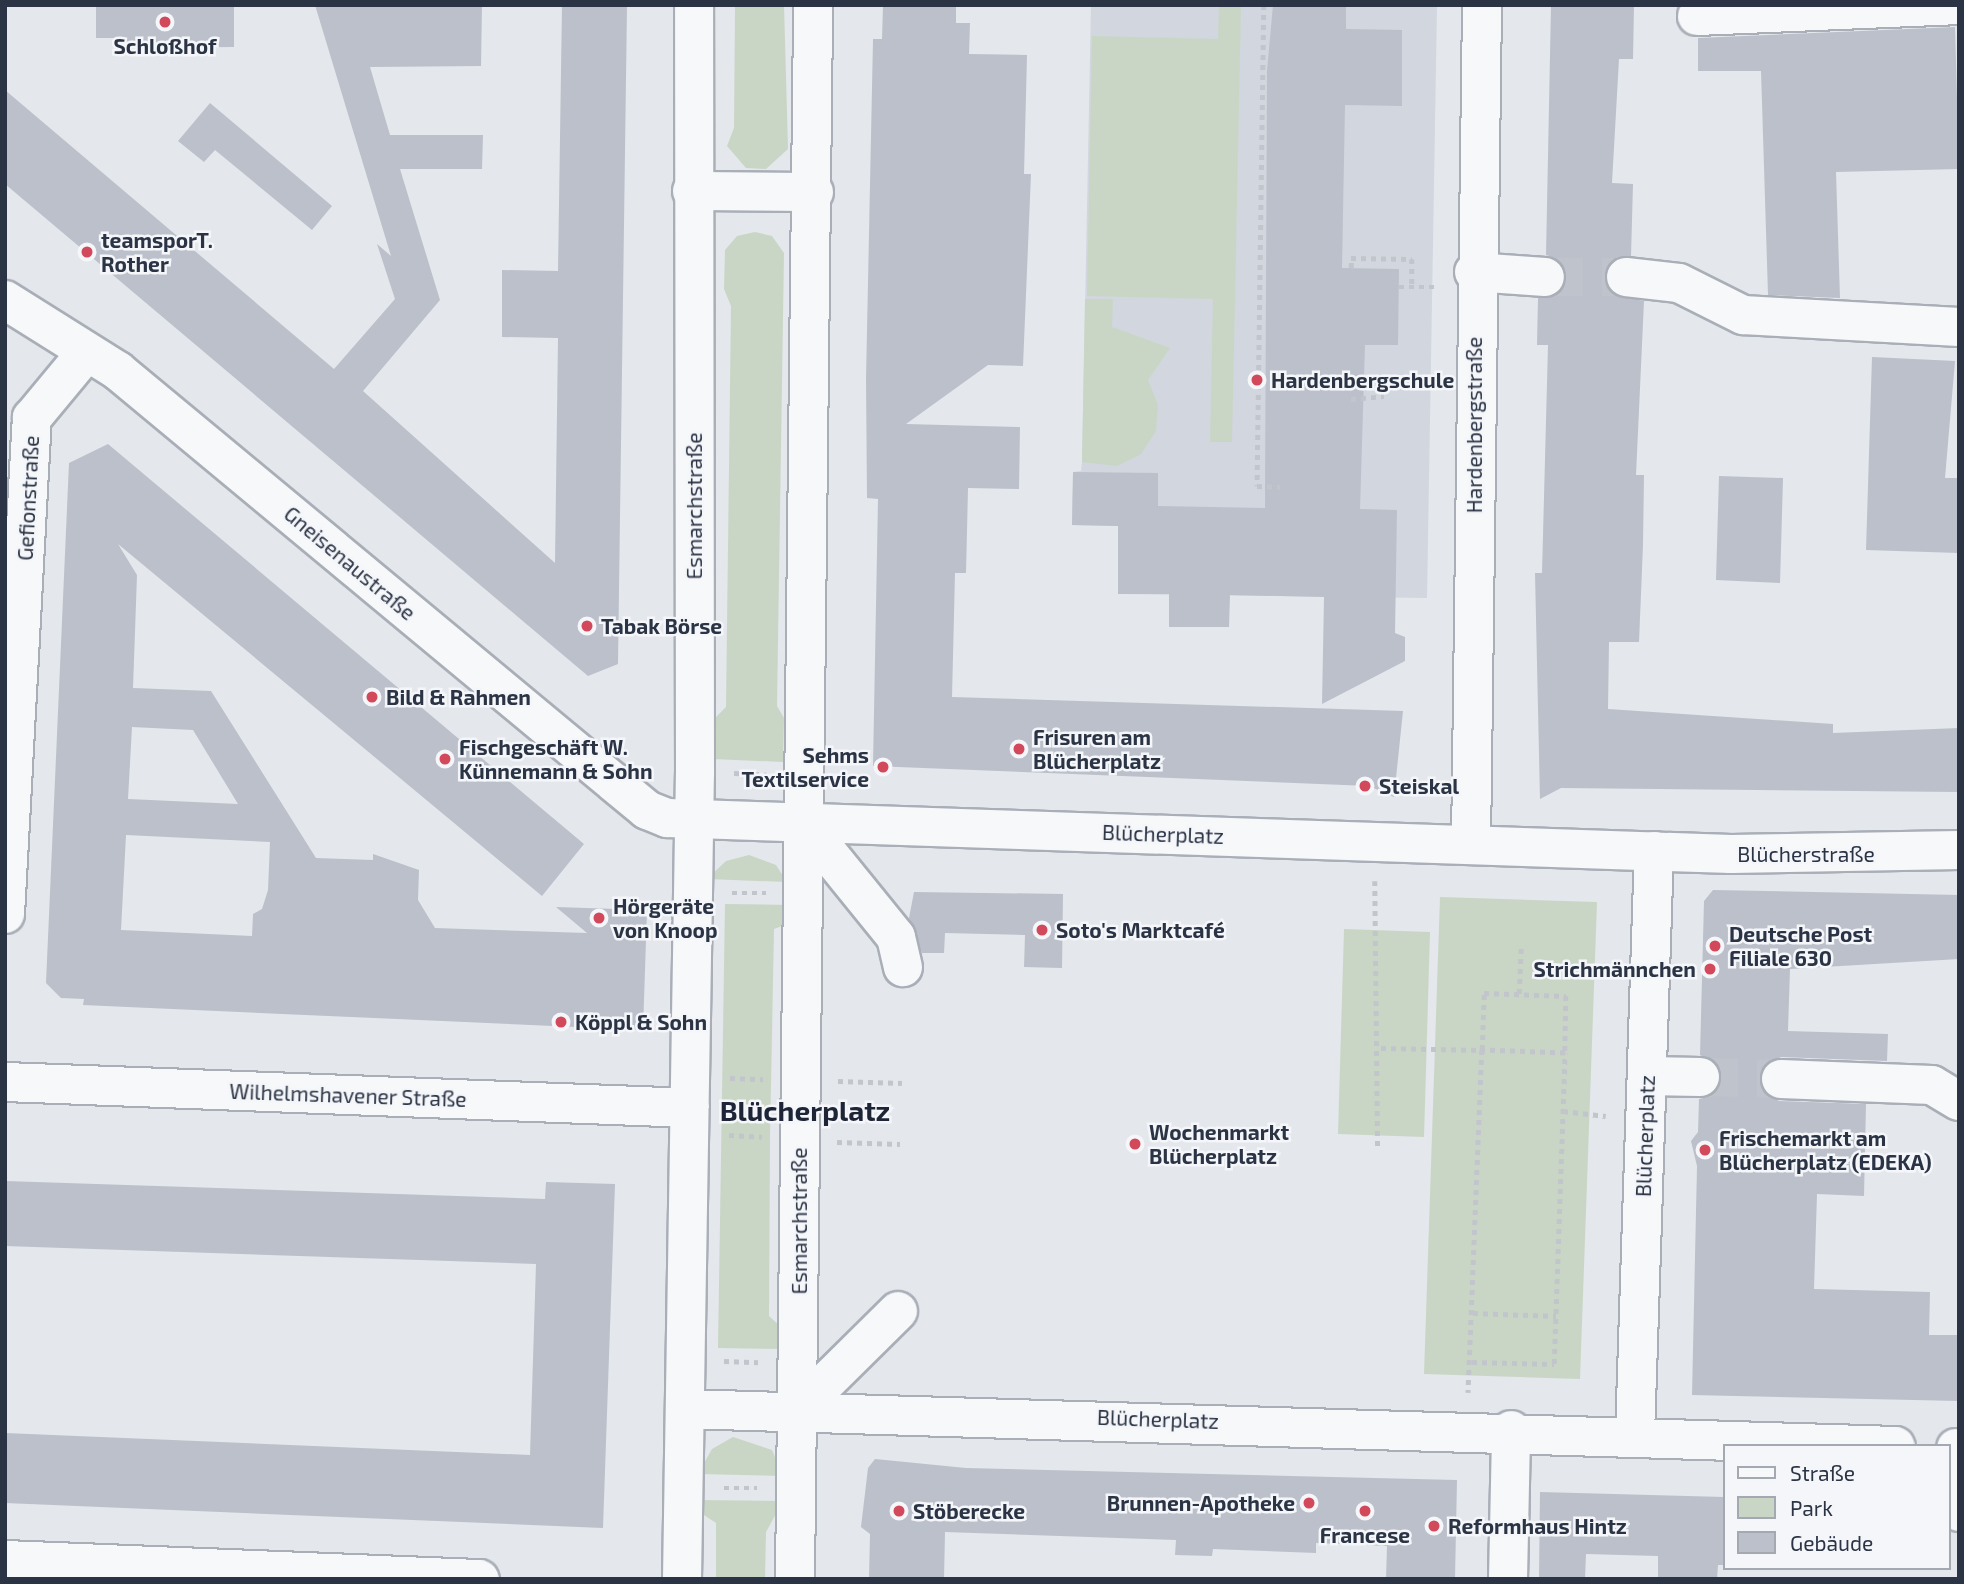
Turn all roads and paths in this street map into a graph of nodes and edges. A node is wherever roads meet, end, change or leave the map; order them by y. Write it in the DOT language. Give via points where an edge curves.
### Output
graph roads {
  1 [pos="694,5"];
  2 [pos="813,5"];
  3 [pos="1264,5"];
  4 [pos="1482,5"];
  5 [pos="1959,5"];
  6 [pos="1884,6"];
  7 [pos="1697,16"];
  8 [pos="692,191"];
  9 [pos="814,192"];
  10 [pos="1350,268"];
  11 [pos="1474,272"];
  12 [pos="1545,277"];
  13 [pos="1626,277"];
  14 [pos="1412,287"];
  15 [pos="5,300"];
  16 [pos="1959,327"];
  17 [pos="86,353"];
  18 [pos="1384,396"];
  19 [pos="1351,399"];
  20 [pos="1280,487"];
  21 [pos="695,772"];
  22 [pos="803,776"];
  23 [pos="695,821"];
  24 [pos="802,821"];
  25 [pos="1376,841"];
  26 [pos="1471,845"];
  27 [pos="1959,850"];
  28 [pos="1654,851"];
  29 [pos="6,898"];
  30 [pos="5,914"];
  31 [pos="1521,948"];
  32 [pos="903,967"];
  33 [pos="1519,994"];
  34 [pos="1381,1048"];
  35 [pos="1482,1050"];
  36 [pos="1565,1053"];
  37 [pos="1647,1076"];
  38 [pos="1700,1077"];
  39 [pos="800,1079"];
  40 [pos="1781,1079"];
  41 [pos="5,1082"];
  42 [pos="902,1083"];
  43 [pos="1959,1101"];
  44 [pos="690,1106"];
  45 [pos="1563,1111"];
  46 [pos="1590,1115"];
  47 [pos="800,1138"];
  48 [pos="900,1144"];
  49 [pos="1378,1150"];
  50 [pos="898,1311"];
  51 [pos="1473,1313"];
  52 [pos="1556,1316"];
  53 [pos="1471,1362"];
  54 [pos="1471,1375"];
  55 [pos="685,1409"];
  56 [pos="797,1411"];
  57 [pos="1511,1430"];
  58 [pos="1635,1435"];
  59 [pos="1848,1444"];
  60 [pos="1954,1448"];
  61 [pos="684,1487"];
  62 [pos="796,1489"];
  63 [pos="1959,1512"];
  64 [pos="5,1560"];
  65 [pos="480,1579"];
  66 [pos="682,1579"];
  67 [pos="795,1579"];
  68 [pos="1508,1579"];
  1 -- 8 [label="street, Esmarchstraße"];
  2 -- 9 [label="street, Esmarchstraße"];
  3 -- 20 [label="path" via="1257,486"];
  4 -- 11 [label="street, Hardenbergstraße"];
  5 -- 6 [label="street"];
  6 -- 7 [label="street"];
  8 -- 9 [label="street"];
  8 -- 21 [label="street, Esmarchstraße"];
  9 -- 22 [label="street, Esmarchstraße"];
  10 -- 14 [label="path" via="1351,258 1412,259"];
  11 -- 12 [label="street"];
  11 -- 26 [label="street, Hardenbergstraße"];
  13 -- 16 [label="street" via="1679,283 1743,315"];
  15 -- 17 [label="street, Gneisenaustraße"];
  17 -- 23 [label="street, Gneisenaustraße" via="118,371 647,810"];
  17 -- 29 [label="street, Gefionstraße" via="32,418"];
  18 -- 19 [label="path"];
  21 -- 22 [label="path"];
  21 -- 23 [label="street, Esmarchstraße"];
  22 -- 24 [label="street, Esmarchstraße"];
  23 -- 24 [label="street"];
  23 -- 44 [label="street, Esmarchstraße"];
  24 -- 25 [label="street, Blücherplatz"];
  24 -- 32 [label="street" via="896,937"];
  24 -- 39 [label="street, Esmarchstraße"];
  25 -- 26 [label="street, Blücherplatz"];
  25 -- 34 [label="path"];
  26 -- 28 [label="street, Blücherplatz"];
  27 -- 28 [label="street, Blücherstraße" via="1850,856"];
  28 -- 37 [label="street, Blücherplatz"];
  29 -- 30 [label="street, Gefionstraße"];
  31 -- 33 [label="path"];
  33 -- 35 [label="path" via="1484,993"];
  33 -- 36 [label="path" via="1566,996"];
  34 -- 35 [label="path"];
  34 -- 49 [label="path"];
  35 -- 36 [label="path"];
  35 -- 51 [label="path"];
  36 -- 45 [label="path"];
  37 -- 38 [label="street"];
  37 -- 58 [label="street, Blücherplatz"];
  39 -- 42 [label="path"];
  39 -- 44 [label="path"];
  39 -- 47 [label="street, Esmarchstraße"];
  40 -- 43 [label="street" via="1932,1085"];
  41 -- 44 [label="street, Wilhelmshavener Straße"];
  44 -- 47 [label="path"];
  44 -- 55 [label="street, Esmarchstraße"];
  45 -- 46 [label="path"];
  45 -- 52 [label="path"];
  47 -- 48 [label="path"];
  47 -- 56 [label="street, Esmarchstraße"];
  50 -- 56 [label="street"];
  51 -- 52 [label="path"];
  51 -- 53 [label="path"];
  52 -- 53 [label="path" via="1554,1364"];
  53 -- 54 [label="path"];
  55 -- 56 [label="street"];
  55 -- 61 [label="street, Esmarchstraße"];
  56 -- 57 [label="street, Blücherplatz"];
  56 -- 62 [label="street, Esmarchstraße"];
  57 -- 58 [label="street, Blücherplatz"];
  57 -- 68 [label="street"];
  58 -- 59 [label="street"];
  60 -- 63 [label="street"];
  61 -- 62 [label="path"];
  61 -- 66 [label="street, Esmarchstraße"];
  62 -- 67 [label="street, Esmarchstraße"];
  64 -- 65 [label="street"];
}
